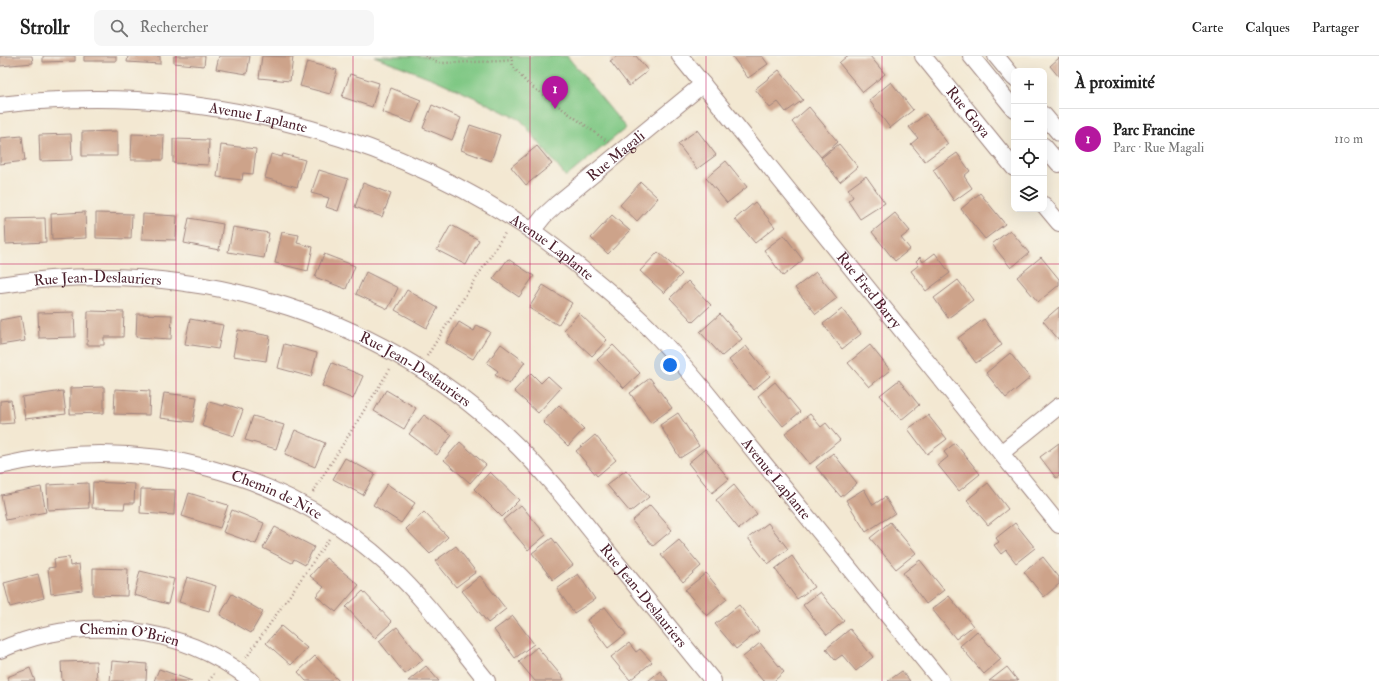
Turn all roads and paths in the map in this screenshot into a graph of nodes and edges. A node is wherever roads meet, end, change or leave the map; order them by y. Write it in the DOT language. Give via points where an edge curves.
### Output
graph roads {
  1 [pos="425,56"];
  2 [pos="680,56"];
  3 [pos="923,56"];
  4 [pos="971,56"];
  5 [pos="996,56"];
  6 [pos="511,58"];
  7 [pos="1011,74"];
  8 [pos="703,84"];
  9 [pos="0,105"];
  10 [pos="1011,105"];
  11 [pos="1047,119"];
  12 [pos="1059,133"];
  13 [pos="610,144"];
  14 [pos="1047,150"];
  15 [pos="1011,164"];
  16 [pos="1059,164"];
  17 [pos="1047,209"];
  18 [pos="1059,223"];
  19 [pos="506,231"];
  20 [pos="532,231"];
  21 [pos="0,285"];
  22 [pos="426,358"];
  23 [pos="392,367"];
  24 [pos="1059,406"];
  25 [pos="1001,454"];
  26 [pos="0,466"];
  27 [pos="312,494"];
  28 [pos="1059,525"];
  29 [pos="330,537"];
  30 [pos="0,650"];
  31 [pos="244,660"];
  32 [pos="215,672"];
  33 [pos="209,681"];
  34 [pos="252,681"];
  35 [pos="487,681"];
  36 [pos="713,681"];
  37 [pos="941,681"];
  1 -- 6 [label="path" via="442,63 503,61"];
  2 -- 8 [label="street, Rue Fred Barry"];
  3 -- 15 [label="street, Rue Goya"];
  4 -- 10 [label="street"];
  5 -- 7 [label="street"];
  6 -- 13 [label="path" via="513,67 527,83"];
  8 -- 20 [label="street, Rue Magali" via="557,204"];
  8 -- 25 [label="street, Rue Fred Barry"];
  9 -- 20 [label="street, Avenue Laplante" via="62,99 129,99 209,108 290,123 344,139 409,164 469,194"];
  11 -- 12 [label="street"];
  14 -- 16 [label="street"];
  17 -- 18 [label="street"];
  19 -- 22 [label="path"];
  20 -- 37 [label="street, Avenue Laplante" via="608,291 662,341"];
  21 -- 36 [label="street, Rue Jean-Deslauriers" via="37,279 96,276 194,284 246,294 290,307 333,323 381,346 463,399 522,451 562,495"];
  23 -- 27 [label="path"];
  24 -- 25 [label="street"];
  25 -- 28 [label="street, Rue Fred Barry"];
  26 -- 35 [label="street, Chemin de Nice" via="69,455 147,456 205,467 243,478 279,493 330,521 382,560 419,597"];
  29 -- 31 [label="path"];
  30 -- 34 [label="street, Chemin O'Brien" via="60,632 106,629 136,631 166,637 195,647 222,660"];
  32 -- 33 [label="path"];
}
